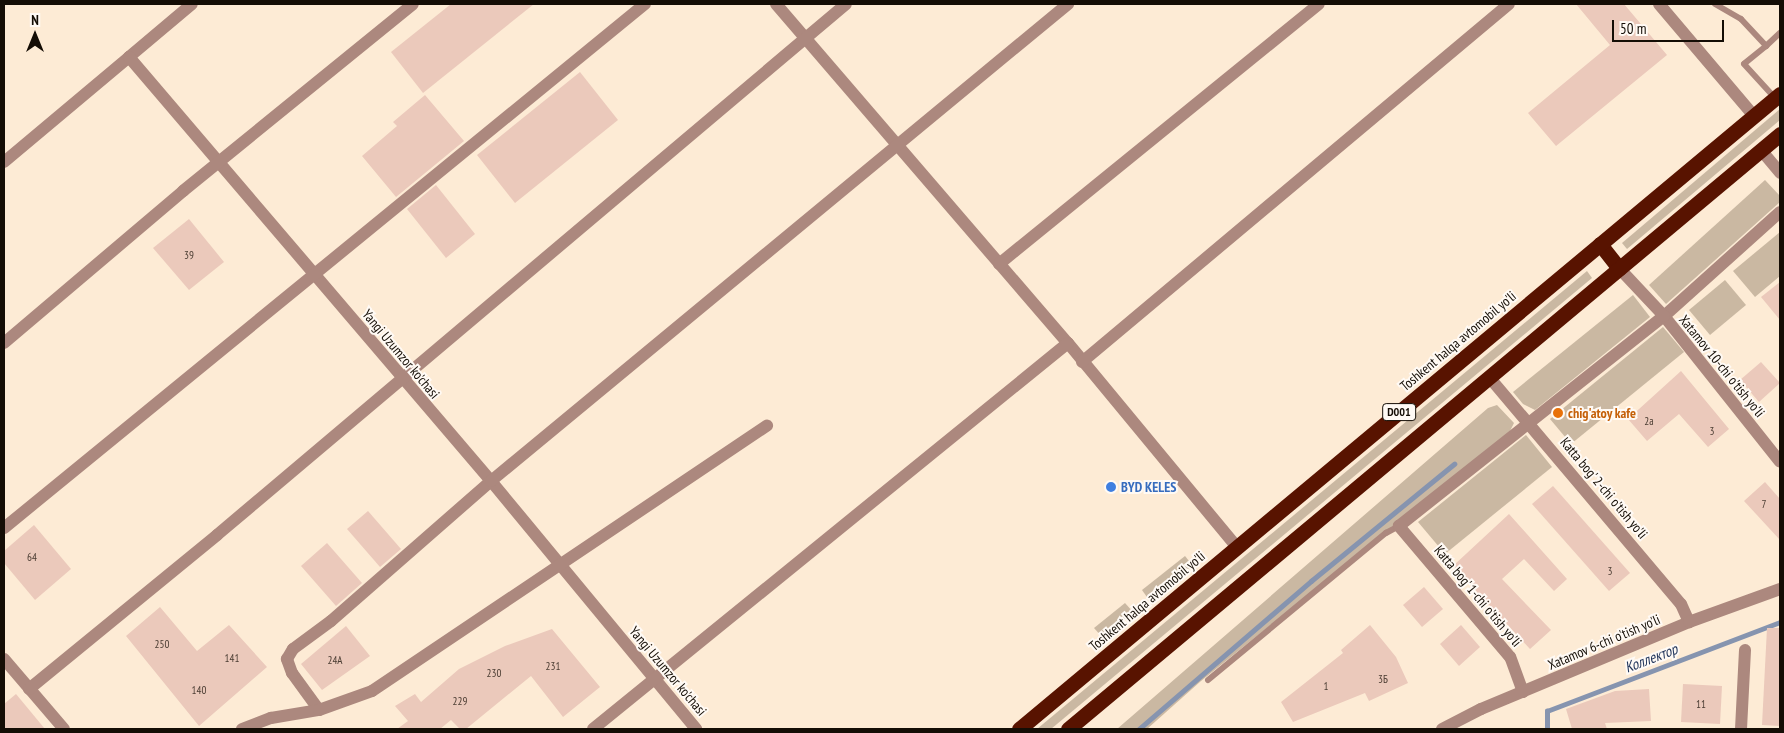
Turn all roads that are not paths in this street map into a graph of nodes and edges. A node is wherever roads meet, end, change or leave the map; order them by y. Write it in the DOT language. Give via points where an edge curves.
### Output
graph roads {
  1 [pos="192,4"];
  2 [pos="413,4"];
  3 [pos="645,4"];
  4 [pos="776,4"];
  5 [pos="846,4"];
  6 [pos="1068,4"];
  7 [pos="1318,4"];
  8 [pos="1510,4"];
  9 [pos="1658,4"];
  10 [pos="1715,4"];
  11 [pos="1780,33"];
  12 [pos="806,37"];
  13 [pos="1766,46"];
  14 [pos="129,57"];
  15 [pos="1778,96"];
  16 [pos="1754,116"];
  17 [pos="1780,134"];
  18 [pos="900,146"];
  19 [pos="1761,150"];
  20 [pos="4,162"];
  21 [pos="220,164"];
  22 [pos="1780,173"];
  23 [pos="1780,212"];
  24 [pos="1600,244"];
  25 [pos="999,264"];
  26 [pos="1619,268"];
  27 [pos="316,275"];
  28 [pos="1664,316"];
  29 [pos="1068,342"];
  30 [pos="4,343"];
  31 [pos="1082,362"];
  32 [pos="401,377"];
  33 [pos="1489,377"];
  34 [pos="1532,424"];
  35 [pos="767,426"];
  36 [pos="1780,462"];
  37 [pos="492,482"];
  38 [pos="1399,526"];
  39 [pos="4,528"];
  40 [pos="1237,547"];
  41 [pos="558,564"];
  42 [pos="1780,589"];
  43 [pos="1689,622"];
  44 [pos="1745,650"];
  45 [pos="4,659"];
  46 [pos="654,678"];
  47 [pos="1208,680"];
  48 [pos="29,689"];
  49 [pos="1523,692"];
  50 [pos="319,710"];
  51 [pos="64,729"];
  52 [pos="242,729"];
  53 [pos="593,729"];
  54 [pos="696,729"];
  55 [pos="1018,729"];
  56 [pos="1068,729"];
  57 [pos="1442,729"];
  58 [pos="1741,729"];
  1 -- 14 [label="street"];
  2 -- 21 [label="street"];
  3 -- 27 [label="street"];
  4 -- 12 [label="street"];
  5 -- 12 [label="street"];
  6 -- 18 [label="street"];
  7 -- 25 [label="street"];
  8 -- 31 [label="street"];
  9 -- 16 [label="street"];
  10 -- 13 [label="lane" via="1741,19"];
  11 -- 13 [label="lane"];
  12 -- 18 [label="street"];
  12 -- 32 [label="street"];
  13 -- 15 [label="lane" via="1744,64"];
  14 -- 20 [label="street"];
  14 -- 21 [label="street, Yangi Uzumzor ko'chasi"];
  15 -- 16 [label="highway, Toshkent halqa avtomobil yo'li / D001"];
  16 -- 24 [label="highway, Toshkent halqa avtomobil yo'li / D001"];
  17 -- 19 [label="highway, D001"];
  18 -- 25 [label="street"];
  18 -- 37 [label="street"];
  19 -- 22 [label="street"];
  19 -- 26 [label="highway, D001"];
  21 -- 27 [label="street, Yangi Uzumzor ko'chasi"];
  21 -- 30 [label="street" via="183,191"];
  23 -- 28 [label="street, Xatamov 10-chi o'tish yo'li"];
  24 -- 26 [label="highway"];
  24 -- 40 [label="highway, Toshkent halqa avtomobil yo'li / D001"];
  25 -- 29 [label="street"];
  26 -- 28 [label="street"];
  26 -- 33 [label="highway, D001"];
  27 -- 32 [label="street, Yangi Uzumzor ko'chasi"];
  27 -- 39 [label="street"];
  28 -- 34 [label="street"];
  28 -- 36 [label="street, Xatamov 10-chi o'tish yo'li"];
  29 -- 31 [label="street"];
  29 -- 46 [label="street"];
  31 -- 40 [label="street"];
  32 -- 37 [label="street, Yangi Uzumzor ko'chasi"];
  32 -- 48 [label="street" via="217,535"];
  33 -- 34 [label="street, Katta bog' 2-chi o'tish yo'li"];
  33 -- 56 [label="highway, D001"];
  34 -- 38 [label="street"];
  34 -- 43 [label="street, Katta bog' 2-chi o'tish yo'li" via="1681,604"];
  35 -- 41 [label="street"];
  37 -- 41 [label="street, Yangi Uzumzor ko'chasi"];
  37 -- 50 [label="street" via="331,621 293,648 287,659 292,673"];
  38 -- 47 [label="lane" via="1386,533"];
  38 -- 49 [label="street, Katta bog' 1-chi o'tish yo'li" via="1510,657"];
  40 -- 55 [label="highway, Toshkent halqa avtomobil yo'li / D001"];
  41 -- 46 [label="street, Yangi Uzumzor ko'chasi"];
  41 -- 50 [label="street" via="372,691"];
  42 -- 43 [label="street, Xatamov 6-chi o'tish yo'li"];
  43 -- 49 [label="street, Xatamov 6-chi o'tish yo'li"];
  44 -- 58 [label="street"];
  45 -- 48 [label="street"];
  46 -- 53 [label="street"];
  46 -- 54 [label="street, Yangi Uzumzor ko'chasi"];
  48 -- 51 [label="street"];
  49 -- 57 [label="street, Xatamov 6-chi o'tish yo'li"];
  50 -- 52 [label="street" via="270,718"];
}
